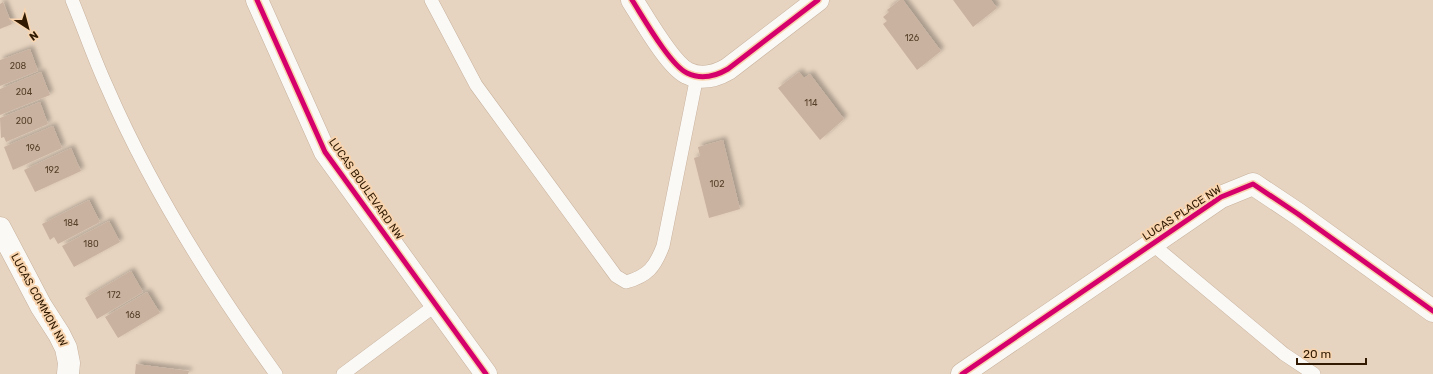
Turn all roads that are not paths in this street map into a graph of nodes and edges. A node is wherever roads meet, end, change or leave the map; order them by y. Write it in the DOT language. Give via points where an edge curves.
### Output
graph roads {
  1 [pos="72,0"];
  2 [pos="257,0"];
  3 [pos="430,0"];
  4 [pos="632,0"];
  5 [pos="818,0"];
  6 [pos="698,76"];
  7 [pos="0,228"];
  8 [pos="1152,244"];
  9 [pos="437,304"];
  10 [pos="1433,311"];
  11 [pos="68,374"];
  12 [pos="276,374"];
  13 [pos="343,374"];
  14 [pos="486,374"];
  15 [pos="962,374"];
  16 [pos="1314,374"];
  1 -- 12 [label="lane" via="107,88 158,191 211,281"];
  2 -- 9 [label="street, LUCAS BOULEVARD NW" via="325,152"];
  3 -- 6 [label="lane" via="476,85 616,276 626,282 639,278 651,269 663,246"];
  4 -- 6 [label="street" via="675,63 686,73"];
  5 -- 6 [label="street" via="728,69 716,76"];
  7 -- 11 [label="street, LUCAS COMMON NW" via="66,348"];
  8 -- 10 [label="street, LUCAS PLACE NW" via="1221,197 1253,184"];
  8 -- 15 [label="street, LUCAS PLACE NW"];
  8 -- 16 [label="lane" via="1284,354"];
  9 -- 13 [label="lane"];
  9 -- 14 [label="street, LUCAS BOULEVARD NW"];
}
